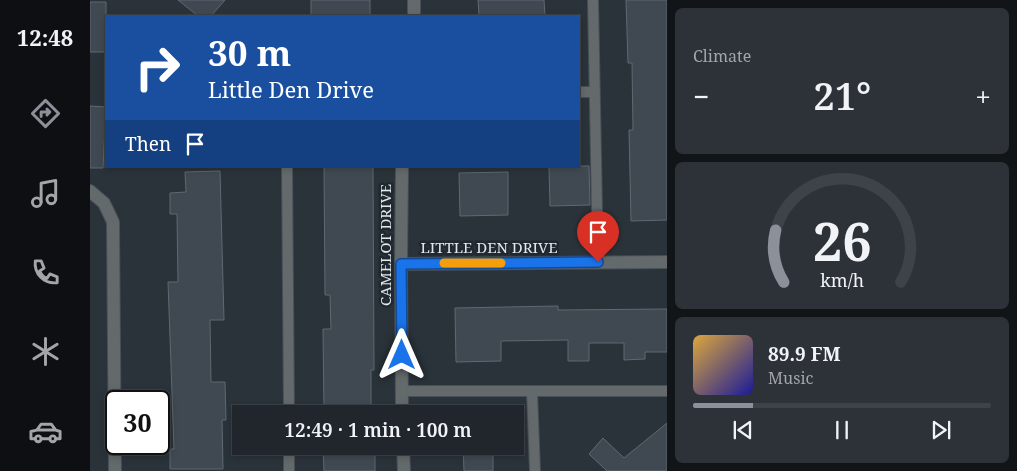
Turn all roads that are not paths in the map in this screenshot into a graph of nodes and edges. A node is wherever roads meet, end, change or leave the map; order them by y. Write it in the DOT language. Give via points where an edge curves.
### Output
graph roads {
  1 [pos="414,0"];
  2 [pos="593,0"];
  3 [pos="414,15"];
  4 [pos="580,92"];
  5 [pos="595,92"];
  6 [pos="287,167"];
  7 [pos="402,167"];
  8 [pos="90,192"];
  9 [pos="598,262"];
  10 [pos="667,262"];
  11 [pos="401,264"];
  12 [pos="402,391"];
  13 [pos="667,391"];
  14 [pos="532,392"];
  15 [pos="289,405"];
  16 [pos="402,405"];
  17 [pos="289,455"];
  18 [pos="403,455"];
  19 [pos="115,471"];
  20 [pos="289,471"];
  21 [pos="404,471"];
  22 [pos="535,471"];
  1 -- 3 [label="street"];
  2 -- 5 [label="lane"];
  4 -- 5 [label="lane"];
  5 -- 9 [label="lane"];
  6 -- 15 [label="lane"];
  7 -- 11 [label="street, CAMELOT DRIVE"];
  8 -- 19 [label="street" via="104,203 113,222"];
  9 -- 10 [label="street, LITTLE DEN DRIVE"];
  9 -- 11 [label="street, LITTLE DEN DRIVE"];
  11 -- 12 [label="street, CAMELOT DRIVE"];
  12 -- 14 [label="lane"];
  12 -- 16 [label="street, CAMELOT DRIVE"];
  13 -- 14 [label="lane"];
  14 -- 22 [label="lane"];
  17 -- 20 [label="lane"];
  18 -- 21 [label="street"];
}
